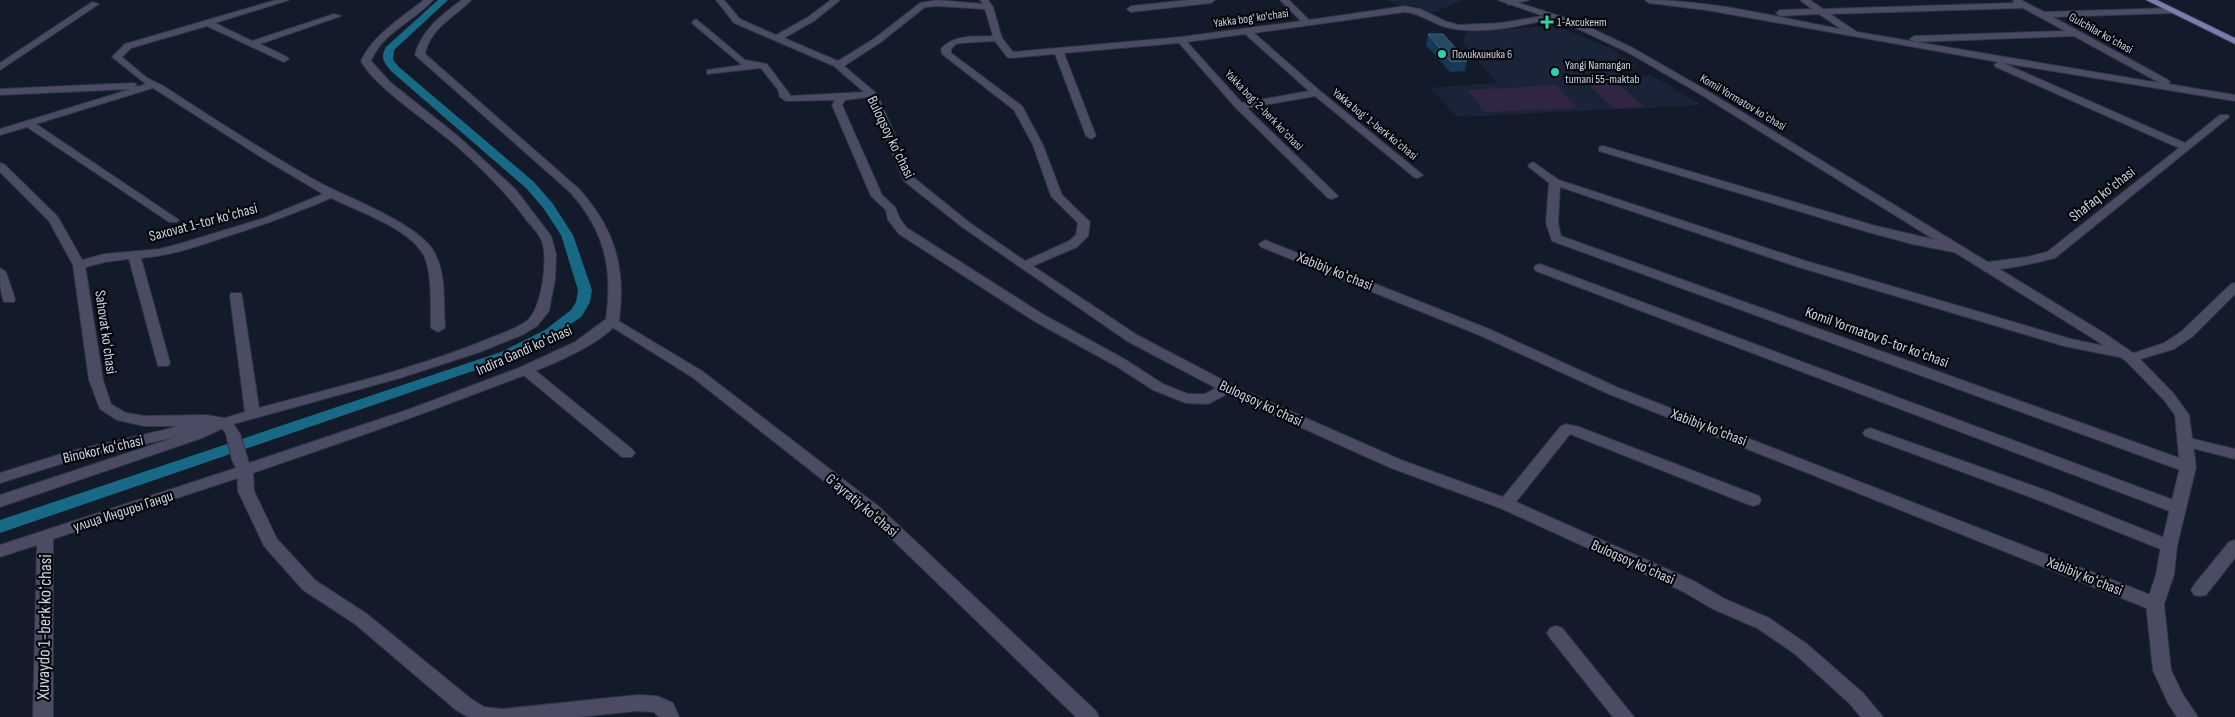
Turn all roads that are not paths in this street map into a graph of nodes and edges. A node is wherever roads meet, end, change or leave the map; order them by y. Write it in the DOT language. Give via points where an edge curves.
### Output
graph roads {
  1 [pos="285,0"];
  2 [pos="429,0"];
  3 [pos="467,0"];
  4 [pos="720,0"];
  5 [pos="836,0"];
  6 [pos="1211,0"];
  7 [pos="1284,0"];
  8 [pos="1525,0"];
  9 [pos="1649,0"];
  10 [pos="1804,0"];
  11 [pos="2150,0"];
  12 [pos="2159,0"];
  13 [pos="1513,1"];
  14 [pos="2019,2"];
  15 [pos="986,3"];
  16 [pos="95,4"];
  17 [pos="1131,8"];
  18 [pos="1819,10"];
  19 [pos="2172,11"];
  20 [pos="1780,13"];
  21 [pos="2042,15"];
  22 [pos="338,16"];
  23 [pos="1551,16"];
  24 [pos="696,22"];
  25 [pos="208,23"];
  26 [pos="1308,23"];
  27 [pos="1247,31"];
  28 [pos="2077,34"];
  29 [pos="1858,36"];
  30 [pos="2232,37"];
  31 [pos="777,38"];
  32 [pos="998,38"];
  33 [pos="1181,40"];
  34 [pos="1886,40"];
  35 [pos="251,44"];
  36 [pos="1059,52"];
  37 [pos="1981,57"];
  38 [pos="284,58"];
  39 [pos="753,65"];
  40 [pos="838,65"];
  41 [pos="0,67"];
  42 [pos="710,72"];
  43 [pos="154,85"];
  44 [pos="2174,87"];
  45 [pos="0,92"];
  46 [pos="1317,93"];
  47 [pos="872,94"];
  48 [pos="842,98"];
  49 [pos="2235,98"];
  50 [pos="1240,106"];
  51 [pos="2224,117"];
  52 [pos="29,124"];
  53 [pos="0,132"];
  54 [pos="1091,136"];
  55 [pos="2186,147"];
  56 [pos="1603,149"];
  57 [pos="1533,165"];
  58 [pos="0,166"];
  59 [pos="1418,175"];
  60 [pos="1556,182"];
  61 [pos="332,194"];
  62 [pos="1332,196"];
  63 [pos="173,220"];
  64 [pos="1265,244"];
  65 [pos="1958,249"];
  66 [pos="134,254"];
  67 [pos="79,265"];
  68 [pos="1024,266"];
  69 [pos="1985,266"];
  70 [pos="1540,268"];
  71 [pos="0,272"];
  72 [pos="2235,287"];
  73 [pos="236,296"];
  74 [pos="9,300"];
  75 [pos="612,321"];
  76 [pos="438,328"];
  77 [pos="2127,356"];
  78 [pos="163,363"];
  79 [pos="526,370"];
  80 [pos="1227,388"];
  81 [pos="253,414"];
  82 [pos="206,420"];
  83 [pos="229,428"];
  84 [pos="1870,433"];
  85 [pos="2185,442"];
  86 [pos="627,453"];
  87 [pos="2235,454"];
  88 [pos="243,465"];
  89 [pos="2188,466"];
  90 [pos="0,478"];
  91 [pos="1753,500"];
  92 [pos="0,501"];
  93 [pos="1506,504"];
  94 [pos="2178,508"];
  95 [pos="45,536"];
  96 [pos="2169,546"];
  97 [pos="2235,546"];
  98 [pos="0,552"];
  99 [pos="2200,590"];
  100 [pos="2155,604"];
  101 [pos="1556,634"];
  102 [pos="44,717"];
  103 [pos="669,717"];
  104 [pos="1090,717"];
  105 [pos="1624,717"];
  106 [pos="1874,717"];
  107 [pos="2188,717"];
  1 -- 25 [label="street"];
  2 -- 81 [label="street" via="368,54 367,64 512,192 547,239 549,279 542,310 532,323 519,331 475,349"];
  3 -- 75 [label="street" via="437,26 422,46 420,55 575,191 593,212 609,244 616,302"];
  4 -- 31 [label="street, Buloqsoy koʻchasi" via="737,21"];
  5 -- 31 [label="street"];
  6 -- 17 [label="street"];
  7 -- 26 [label="street"];
  8 -- 13 [label="street"];
  9 -- 29 [label="street" via="1706,7"];
  10 -- 18 [label="street"];
  11 -- 19 [label="main road"];
  12 -- 30 [label="main road"];
  13 -- 23 [label="street, Komil Yormatov koʻchasi"];
  14 -- 18 [label="street"];
  14 -- 21 [label="street, Gulchilar koʻchasi"];
  15 -- 32 [label="street, Yakka bog' ko'chasi"];
  15 -- 40 [label="street" via="923,5 878,40"];
  16 -- 41 [label="street"];
  18 -- 20 [label="street"];
  18 -- 29 [label="street"];
  19 -- 21 [label="street"];
  19 -- 30 [label="main road"];
  21 -- 28 [label="street, Gulchilar koʻchasi"];
  22 -- 35 [label="street"];
  23 -- 26 [label="street, Yakka bog' ko'chasi" via="1514,24 1461,27 1446,25 1415,10 1405,9"];
  23 -- 65 [label="street, Komil Yormatov koʻchasi" via="1638,54"];
  24 -- 39 [label="street" via="736,58"];
  25 -- 35 [label="street"];
  25 -- 43 [label="street" via="128,46 119,54 117,57 121,61"];
  26 -- 27 [label="street, Yakka bog' ko'chasi"];
  27 -- 33 [label="street, Yakka bog' ko'chasi"];
  27 -- 46 [label="street, Yakka bogʻ 1-berk koʻchasi"];
  28 -- 34 [label="street"];
  28 -- 44 [label="street, Gulchilar koʻchasi"];
  29 -- 34 [label="street"];
  31 -- 40 [label="street, Buloqsoy koʻchasi"];
  32 -- 36 [label="street, Yakka bog' ko'chasi" via="1010,55"];
  32 -- 68 [label="street" via="953,42 946,49 947,54 1018,108 1038,145 1057,196 1084,222 1082,236 1073,244"];
  33 -- 36 [label="street, Yakka bog' ko'chasi"];
  33 -- 50 [label="street, Yakka bogʻ 2-berk koʻchasi"];
  34 -- 37 [label="street"];
  35 -- 38 [label="street"];
  36 -- 54 [label="street"];
  37 -- 44 [label="street"];
  37 -- 55 [label="street"];
  39 -- 42 [label="street"];
  39 -- 48 [label="street" via="764,66 783,90 783,95 789,98"];
  40 -- 47 [label="street, Buloqsoy koʻchasi"];
  43 -- 45 [label="street"];
  43 -- 52 [label="street"];
  43 -- 61 [label="street"];
  44 -- 49 [label="street"];
  46 -- 50 [label="street, Yakka bogʻ 1-berk koʻchasi"];
  46 -- 59 [label="street, Yakka bogʻ 1-berk koʻchasi"];
  47 -- 48 [label="street"];
  47 -- 68 [label="street, Buloqsoy koʻchasi" via="908,179"];
  48 -- 80 [label="street" via="837,105 877,196 891,209 902,231 1039,318 1158,387 1186,398 1208,399"];
  50 -- 62 [label="street, Yakka bogʻ 2-berk koʻchasi"];
  51 -- 55 [label="street, Shafaq koʻchasi"];
  52 -- 53 [label="street"];
  52 -- 63 [label="street"];
  55 -- 69 [label="street, Shafaq koʻchasi" via="2050,255"];
  56 -- 65 [label="street" via="1880,232"];
  57 -- 60 [label="street"];
  58 -- 67 [label="street, Sahovat koʻchasi" via="54,220"];
  60 -- 77 [label="street" via="1802,264 2069,343"];
  60 -- 89 [label="street, Komil Yormatov 6-tor koʻchasi" via="1552,223 1556,238"];
  61 -- 66 [label="street, Saxovat 1-tor koʻchasi" via="268,220 183,247 160,253"];
  61 -- 76 [label="street" via="414,236 428,252 434,272"];
  64 -- 100 [label="street, Xabibiy koʻchasi" via="1484,332 1614,391"];
  65 -- 69 [label="street, Komil Yormatov koʻchasi"];
  66 -- 67 [label="street, Saxovat 1-tor koʻchasi"];
  66 -- 78 [label="street"];
  67 -- 82 [label="street, Sahovat koʻchasi" via="96,380 105,406 122,418"];
  68 -- 80 [label="street, Buloqsoy koʻchasi" via="1132,338"];
  69 -- 77 [label="street, Komil Yormatov koʻchasi"];
  70 -- 94 [label="street"];
  71 -- 74 [label="street"];
  72 -- 77 [label="street" via="2186,334 2168,346"];
  73 -- 81 [label="street"];
  75 -- 79 [label="street, Indira Gandi koʻchasi" via="580,345"];
  75 -- 104 [label="street, Gʻayratiy koʻchasi" via="697,374 872,510"];
  77 -- 85 [label="street, Komil Yormatov koʻchasi" via="2169,397 2182,415"];
  79 -- 86 [label="street"];
  79 -- 88 [label="street, Indira Gandi koʻchasi" via="415,412"];
  80 -- 93 [label="street, Buloqsoy koʻchasi" via="1396,464"];
  81 -- 83 [label="street"];
  82 -- 83 [label="street, Sahovat koʻchasi"];
  82 -- 90 [label="street, Binokor koʻchasi" via="172,433 67,456"];
  83 -- 88 [label="street"];
  83 -- 92 [label="street" via="197,434"];
  84 -- 96 [label="street" via="2039,494"];
  85 -- 87 [label="street"];
  85 -- 89 [label="street, Komil Yormatov koʻchasi"];
  88 -- 95 [label="street, улица Индиры Ганди"];
  88 -- 103 [label="street" via="246,492 270,542 309,585 361,619 463,704 481,715 502,717 637,703 657,704 666,708"];
  89 -- 94 [label="street"];
  91 -- 93 [label="street" via="1566,429"];
  93 -- 106 [label="street, Buloqsoy koʻchasi" via="1763,623 1801,649"];
  94 -- 96 [label="street"];
  95 -- 98 [label="street, улица Индиры Ганди"];
  95 -- 102 [label="street, Xuvaydo 1-berk koʻchasi"];
  96 -- 100 [label="street" via="2165,575"];
  97 -- 99 [label="street"];
  100 -- 107 [label="street" via="2162,670"];
  101 -- 105 [label="street"];
}
